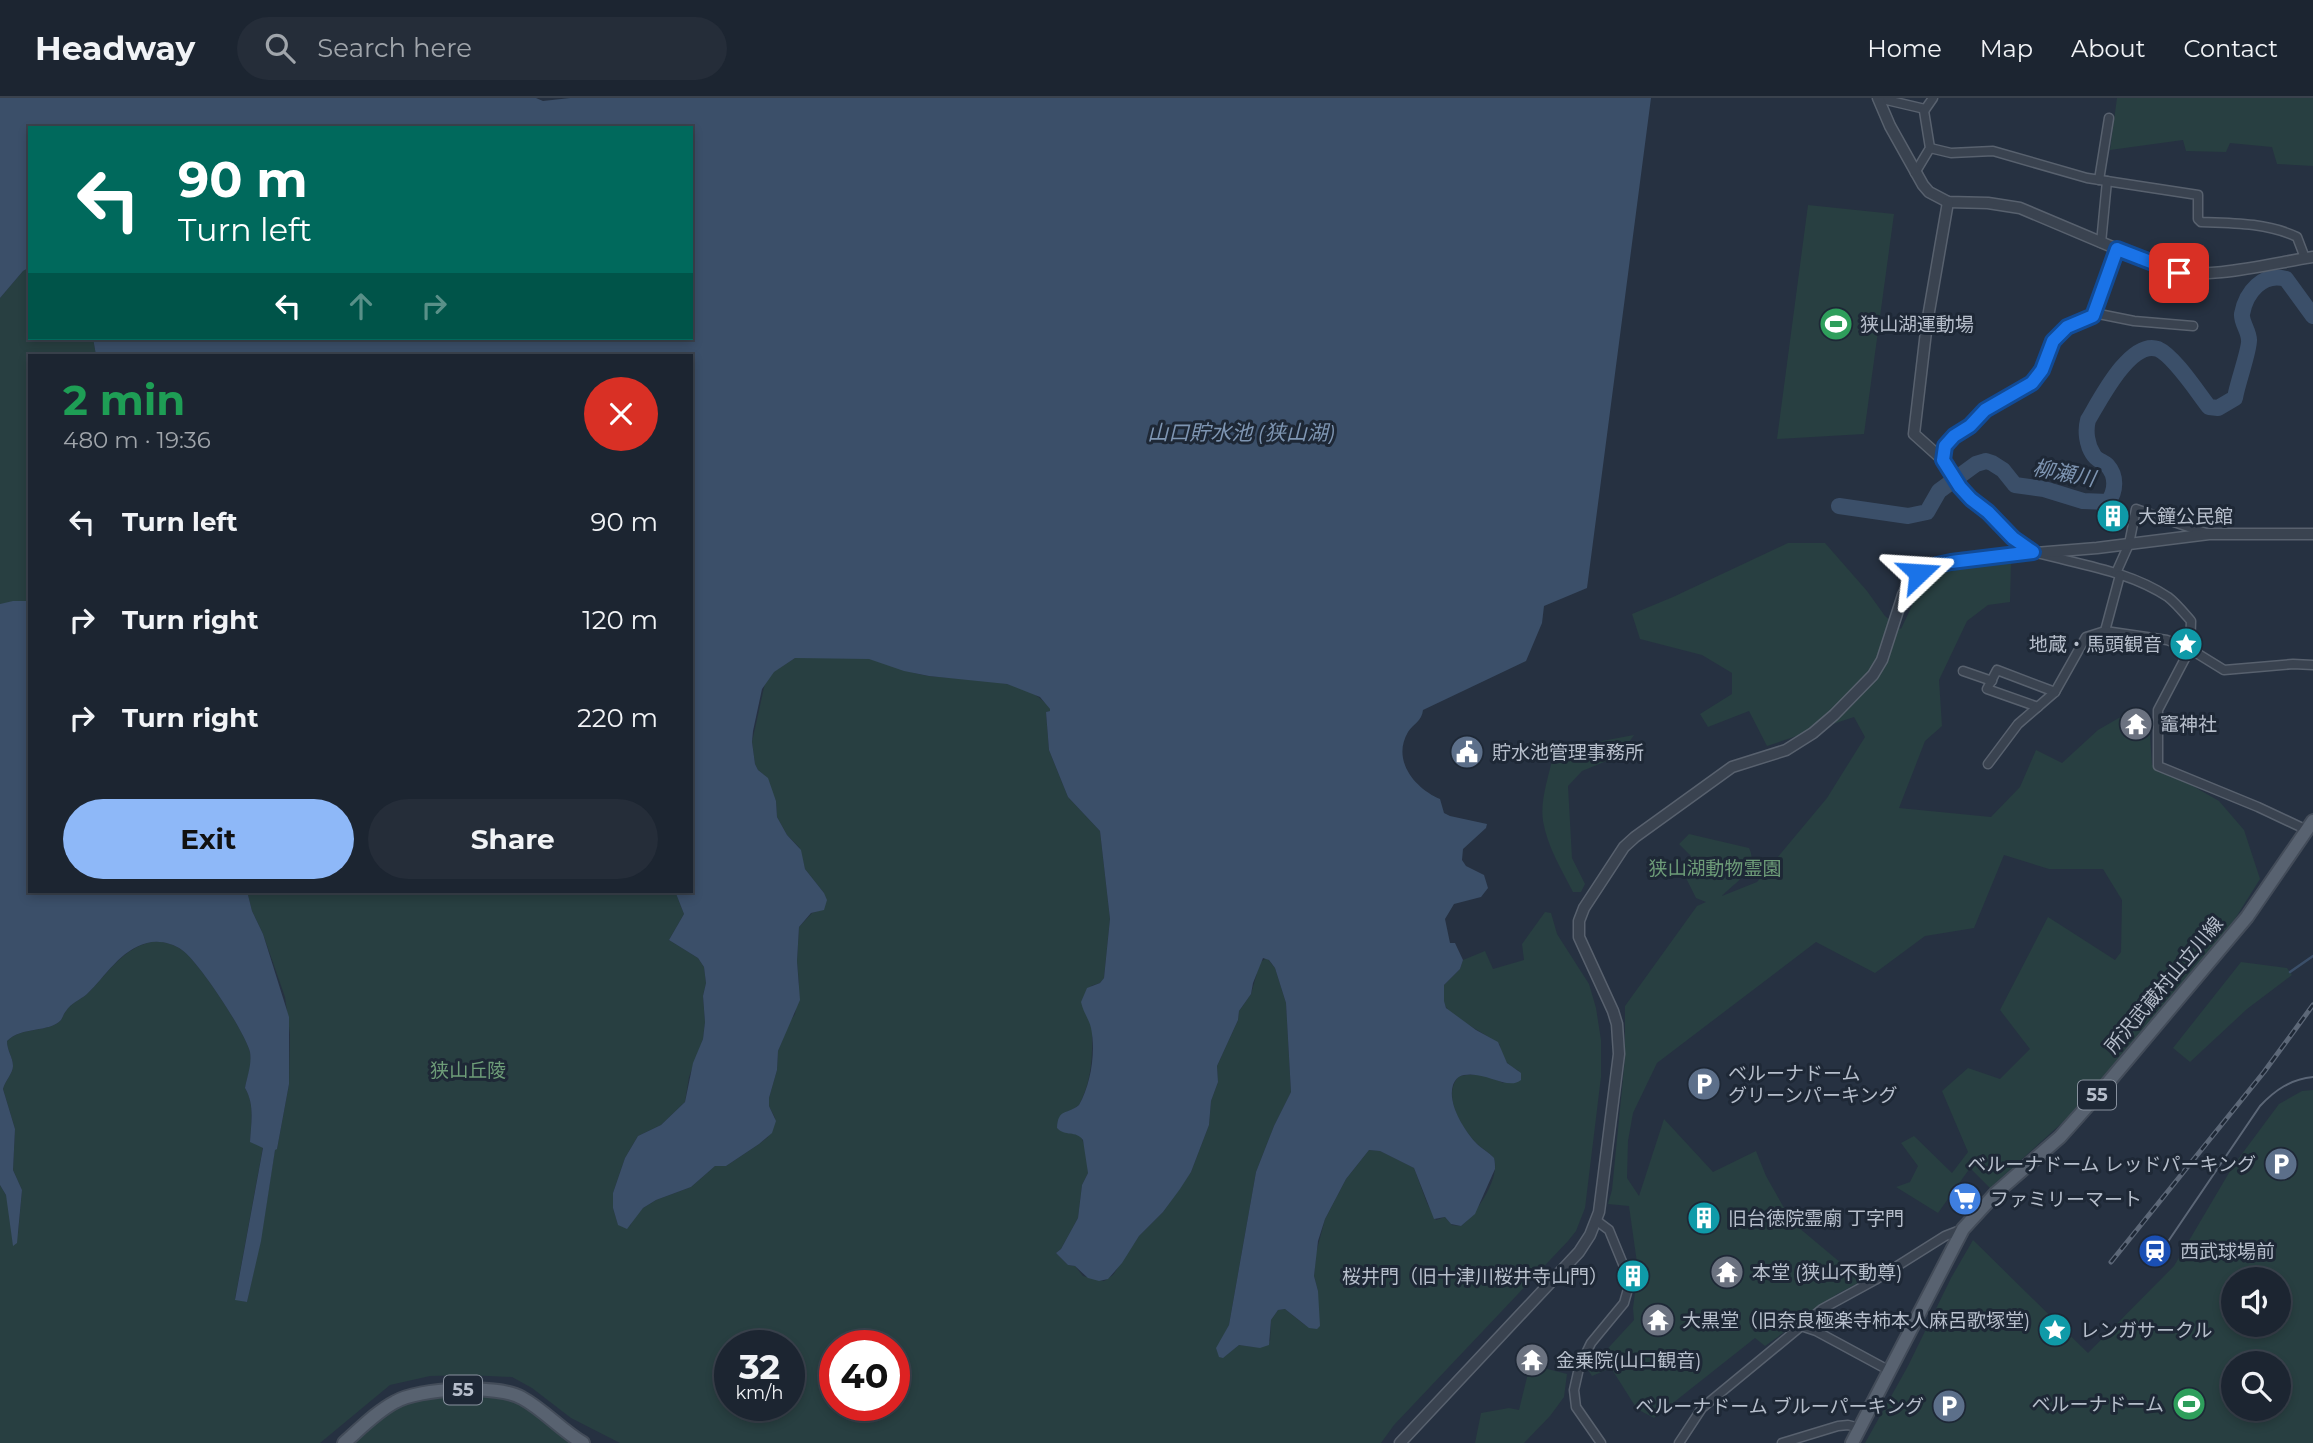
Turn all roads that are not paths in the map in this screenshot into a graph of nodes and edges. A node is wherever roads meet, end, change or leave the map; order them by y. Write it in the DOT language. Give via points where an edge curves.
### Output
graph roads {
  1 [pos="1878,98"];
  2 [pos="1933,98"];
  3 [pos="1925,109"];
  4 [pos="2109,118"];
  5 [pos="1930,148"];
  6 [pos="1915,173"];
  7 [pos="2103,181"];
  8 [pos="1948,202"];
  9 [pos="2101,243"];
  10 [pos="2117,249"];
  11 [pos="2309,258"];
  12 [pos="2093,316"];
  13 [pos="2193,326"];
  14 [pos="1943,460"];
  15 [pos="2209,534"];
  16 [pos="2313,534"];
  17 [pos="2129,544"];
  18 [pos="2033,552"];
  19 [pos="2118,574"];
  20 [pos="2105,631"];
  21 [pos="2190,649"];
  22 [pos="2313,665"];
  23 [pos="1963,671"];
  24 [pos="1992,681"];
  25 [pos="2055,692"];
  26 [pos="2038,706"];
  27 [pos="1988,764"];
  28 [pos="2310,826"];
  29 [pos="1597,1221"];
  30 [pos="1962,1229"];
  31 [pos="1801,1326"];
  32 [pos="1890,1371"];
  33 [pos="1860,1428"];
  34 [pos="344,1443"];
  35 [pos="583,1443"];
  36 [pos="1400,1443"];
  37 [pos="1601,1443"];
  38 [pos="1679,1443"];
  39 [pos="1782,1443"];
  40 [pos="1852,1443"];
  1 -- 3 [label="street"];
  1 -- 6 [label="street"];
  2 -- 3 [label="street"];
  3 -- 5 [label="street"];
  4 -- 7 [label="street"];
  5 -- 6 [label="street"];
  5 -- 7 [label="street" via="1951,153 1993,151"];
  6 -- 8 [label="street" via="1929,192"];
  7 -- 9 [label="street"];
  7 -- 11 [label="street" via="2198,195 2201,222 2247,224 2288,233 2297,237"];
  8 -- 9 [label="street" via="2020,208"];
  8 -- 14 [label="street" via="1914,428 1914,434"];
  9 -- 10 [label="street"];
  10 -- 11 [label="street" via="2186,275"];
  10 -- 12 [label="street"];
  12 -- 13 [label="street"];
  12 -- 14 [label="street" via="2067,327 2053,341 2032,383 1985,410 1954,436 1945,446"];
  14 -- 18 [label="street" via="1971,499"];
  15 -- 16 [label="street"];
  15 -- 17 [label="street"];
  15 -- 17 [label="street" via="2136,509"];
  17 -- 18 [label="street"];
  17 -- 19 [label="street"];
  18 -- 19 [label="street"];
  18 -- 29 [label="street" via="1951,562 1919,573 1903,595 1878,668 1834,715 1786,750 1732,767 1659,817 1624,848 1589,901 1579,921 1579,937 1613,1012 1619,1039"];
  19 -- 20 [label="street"];
  19 -- 21 [label="street" via="2169,597 2191,621"];
  20 -- 21 [label="street" via="2167,640"];
  20 -- 25 [label="street" via="2086,637"];
  21 -- 22 [label="street" via="2224,670"];
  21 -- 28 [label="street" via="2158,710 2158,766"];
  23 -- 24 [label="street"];
  24 -- 25 [label="street" via="1997,670"];
  24 -- 26 [label="street" via="1987,689"];
  25 -- 26 [label="street"];
  26 -- 27 [label="street"];
  28 -- 30 [label="main road, 所沢武蔵村山立川線 / 55" via="2247,917 2101,1091 2060,1137"];
  29 -- 36 [label="street" via="1579,1252"];
  29 -- 37 [label="street" via="1609,1230 1628,1289 1624,1303 1591,1343 1574,1390 1576,1407"];
  30 -- 31 [label="street" via="1822,1309"];
  30 -- 32 [label="main road, 所沢武蔵村山立川線 / 55"];
  31 -- 32 [label="street"];
  31 -- 38 [label="street" via="1702,1408"];
  32 -- 33 [label="main road, 所沢武蔵村山立川線 / 55"];
  33 -- 39 [label="street" via="1838,1426"];
  33 -- 40 [label="main road, 所沢武蔵村山立川線 / 55"];
  34 -- 35 [label="main road, 55" via="402,1398 464,1390 517,1395"];
}
